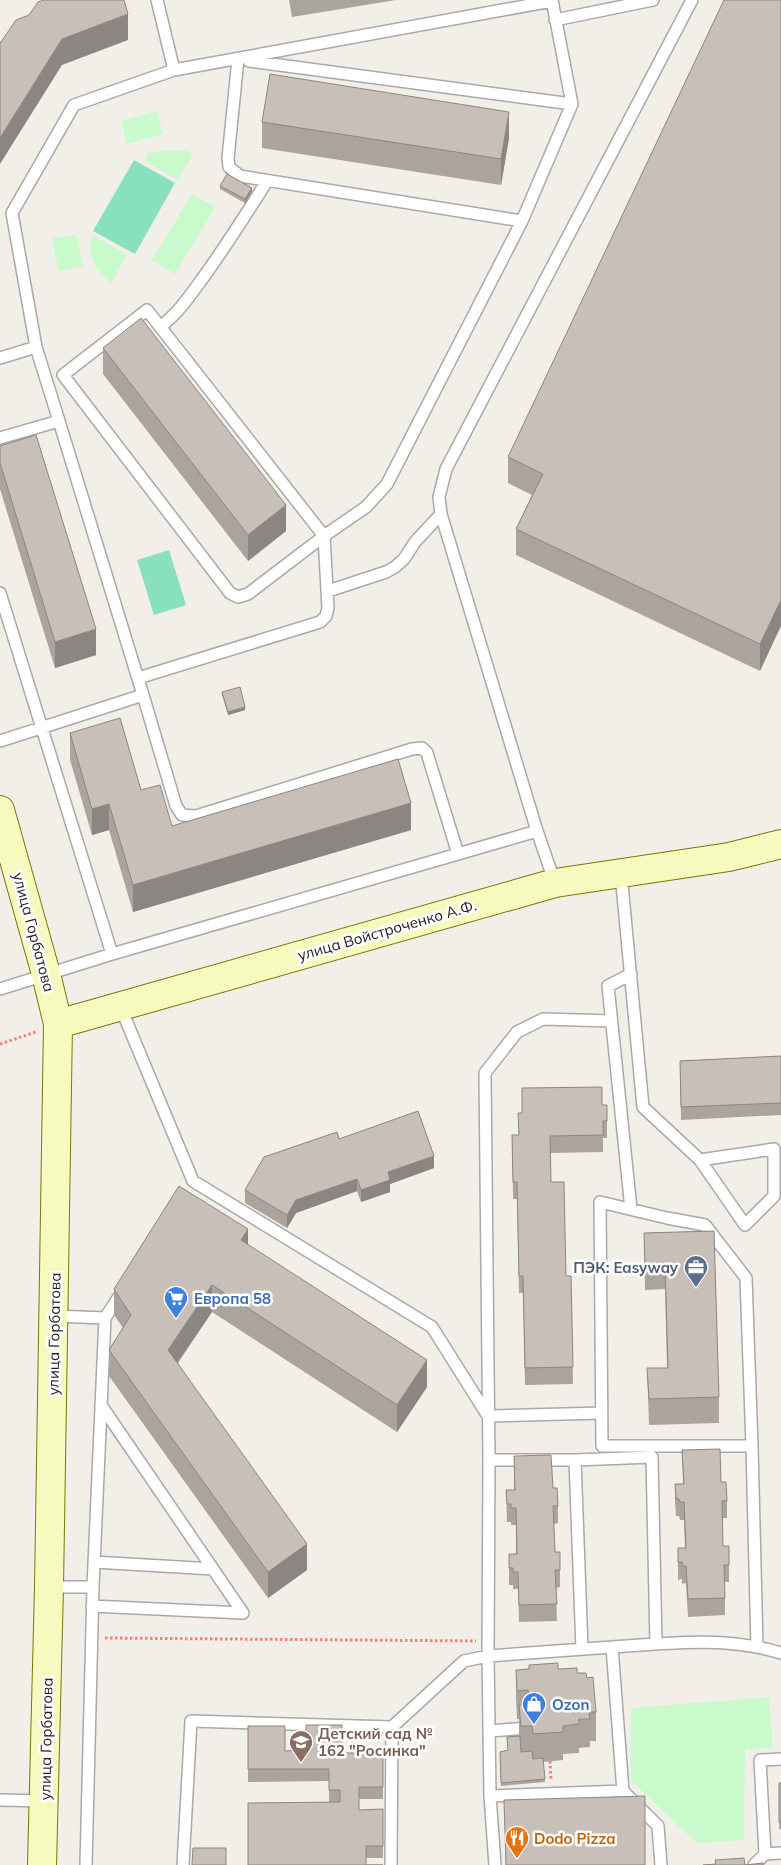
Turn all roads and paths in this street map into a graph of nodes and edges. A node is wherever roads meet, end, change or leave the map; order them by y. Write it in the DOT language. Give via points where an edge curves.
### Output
graph roads {
  1 [pos="157,0"];
  2 [pos="653,0"];
  3 [pos="692,0"];
  4 [pos="552,1"];
  5 [pos="555,20"];
  6 [pos="238,59"];
  7 [pos="174,70"];
  8 [pos="572,104"];
  9 [pos="267,181"];
  10 [pos="522,221"];
  11 [pos="160,327"];
  12 [pos="36,347"];
  13 [pos="0,358"];
  14 [pos="63,375"];
  15 [pos="44,378"];
  16 [pos="59,422"];
  17 [pos="0,438"];
  18 [pos="441,514"];
  19 [pos="324,536"];
  20 [pos="328,591"];
  21 [pos="0,592"];
  22 [pos="138,678"];
  23 [pos="143,695"];
  24 [pos="41,728"];
  25 [pos="0,740"];
  26 [pos="2,827"];
  27 [pos="538,831"];
  28 [pos="781,844"];
  29 [pos="458,854"];
  30 [pos="621,874"];
  31 [pos="554,883"];
  32 [pos="112,954"];
  33 [pos="46,974"];
  34 [pos="631,974"];
  35 [pos="0,989"];
  36 [pos="119,1006"];
  37 [pos="611,1021"];
  38 [pos="58,1024"];
  39 [pos="0,1044"];
  40 [pos="700,1160"];
  41 [pos="630,1209"];
  42 [pos="126,1286"];
  43 [pos="54,1316"];
  44 [pos="105,1318"];
  45 [pos="101,1405"];
  46 [pos="602,1413"];
  47 [pos="488,1416"];
  48 [pos="752,1446"];
  49 [pos="489,1460"];
  50 [pos="575,1460"];
  51 [pos="94,1562"];
  52 [pos="213,1569"];
  53 [pos="49,1587"];
  54 [pos="93,1587"];
  55 [pos="92,1606"];
  56 [pos="92,1638"];
  57 [pos="488,1641"];
  58 [pos="656,1644"];
  59 [pos="757,1646"];
  60 [pos="612,1647"];
  61 [pos="582,1649"];
  62 [pos="781,1653"];
  63 [pos="488,1656"];
  64 [pos="392,1726"];
  65 [pos="528,1728"];
  66 [pos="489,1731"];
  67 [pos="781,1759"];
  68 [pos="623,1791"];
  69 [pos="490,1796"];
  70 [pos="0,1800"];
  71 [pos="45,1802"];
  72 [pos="765,1854"];
  73 [pos="781,1854"];
  74 [pos="42,1865"];
  75 [pos="86,1865"];
  76 [pos="183,1865"];
  77 [pos="391,1865"];
  78 [pos="495,1865"];
  79 [pos="661,1865"];
  80 [pos="754,1865"];
  1 -- 7 [label="lane"];
  2 -- 5 [label="lane"];
  3 -- 18 [label="lane" via="446,468 439,497"];
  4 -- 5 [label="lane"];
  4 -- 6 [label="lane"];
  5 -- 8 [label="lane"];
  6 -- 7 [label="lane"];
  6 -- 8 [label="lane"];
  6 -- 9 [label="lane" via="228,158 230,167 240,176"];
  7 -- 12 [label="lane" via="74,104 12,213"];
  8 -- 10 [label="lane"];
  9 -- 10 [label="lane"];
  9 -- 11 [label="lane" via="235,233 182,306"];
  10 -- 19 [label="lane" via="387,484 366,507"];
  11 -- 14 [label="lane" via="147,310"];
  11 -- 19 [label="lane"];
  12 -- 13 [label="lane"];
  12 -- 15 [label="lane"];
  14 -- 15 [label="lane"];
  14 -- 19 [label="lane" via="230,593 238,597 248,594"];
  15 -- 16 [label="lane"];
  16 -- 17 [label="lane"];
  16 -- 22 [label="lane"];
  18 -- 20 [label="lane" via="395,567"];
  18 -- 27 [label="lane"];
  19 -- 20 [label="lane"];
  20 -- 22 [label="lane" via="326,616 320,622"];
  21 -- 24 [label="lane"];
  22 -- 23 [label="lane"];
  23 -- 24 [label="lane"];
  23 -- 29 [label="lane" via="176,806 182,815 196,816 422,748 427,753"];
  24 -- 25 [label="lane"];
  24 -- 32 [label="lane"];
  26 -- 33 [label="main road, улица Горбатова"];
  27 -- 29 [label="lane"];
  27 -- 31 [label="lane"];
  28 -- 30 [label="main road, улица Войстроченко А.Ф." via="728,857"];
  29 -- 32 [label="lane"];
  30 -- 31 [label="main road, улица Войстроченко А.Ф."];
  30 -- 34 [label="lane"];
  31 -- 36 [label="main road, улица Войстроченко А.Ф."];
  32 -- 33 [label="lane"];
  33 -- 35 [label="lane"];
  33 -- 38 [label="main road, улица Горбатова"];
  34 -- 37 [label="lane" via="608,986"];
  34 -- 40 [label="lane" via="643,1107"];
  36 -- 38 [label="main road, улица Войстроченко А.Ф."];
  36 -- 47 [label="lane" via="191,1185 432,1327"];
  37 -- 41 [label="lane"];
  37 -- 47 [label="lane" via="543,1019 517,1032 486,1073"];
  38 -- 39 [label="path"];
  38 -- 43 [label="main road, улица Горбатова"];
  40 -- 40 [label="lane" via="745,1225 774,1196 774,1149"];
  41 -- 46 [label="lane" via="600,1202"];
  41 -- 48 [label="lane" via="705,1225 746,1278"];
  42 -- 44 [label="lane"];
  43 -- 44 [label="lane"];
  43 -- 53 [label="main road, улица Горбатова"];
  44 -- 45 [label="lane"];
  45 -- 51 [label="lane"];
  45 -- 52 [label="lane"];
  46 -- 47 [label="lane"];
  46 -- 48 [label="lane" via="602,1446"];
  47 -- 49 [label="lane"];
  48 -- 59 [label="lane"];
  49 -- 50 [label="lane"];
  49 -- 57 [label="lane"];
  50 -- 58 [label="lane" via="652,1457"];
  50 -- 61 [label="lane"];
  51 -- 52 [label="lane"];
  51 -- 54 [label="lane"];
  52 -- 55 [label="lane" via="243,1613"];
  53 -- 54 [label="lane"];
  53 -- 71 [label="main road, улица Горбатова"];
  54 -- 55 [label="lane"];
  55 -- 56 [label="lane"];
  56 -- 57 [label="path"];
  56 -- 75 [label="lane"];
  57 -- 63 [label="lane"];
  58 -- 59 [label="lane" via="686,1642"];
  58 -- 60 [label="lane"];
  59 -- 62 [label="lane"];
  60 -- 61 [label="lane"];
  60 -- 68 [label="lane"];
  61 -- 63 [label="lane"];
  63 -- 64 [label="lane" via="464,1661"];
  63 -- 66 [label="lane"];
  64 -- 76 [label="lane" via="191,1721"];
  64 -- 77 [label="lane"];
  65 -- 66 [label="lane"];
  66 -- 69 [label="lane"];
  67 -- 72 [label="lane" via="760,1760"];
  68 -- 69 [label="lane"];
  68 -- 79 [label="lane" via="658,1826"];
  69 -- 78 [label="lane"];
  70 -- 71 [label="lane"];
  71 -- 74 [label="main road, улица Горбатова"];
  72 -- 73 [label="lane"];
  72 -- 80 [label="lane"];
}
